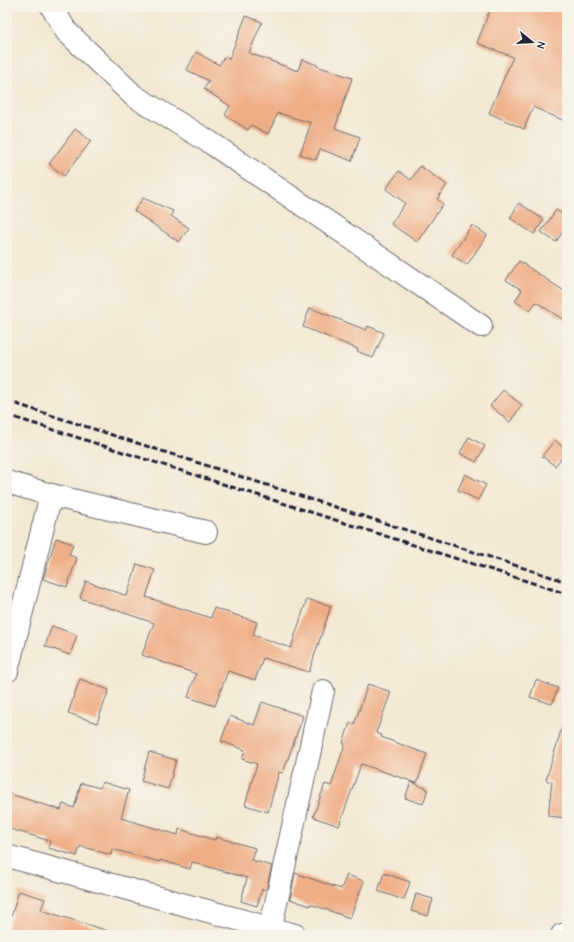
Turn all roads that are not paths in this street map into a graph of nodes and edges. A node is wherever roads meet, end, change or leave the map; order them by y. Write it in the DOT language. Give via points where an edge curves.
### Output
graph roads {
  1 [pos="52,7"];
  2 [pos="481,326"];
  3 [pos="7,482"];
  4 [pos="51,495"];
  5 [pos="206,532"];
  6 [pos="7,671"];
  7 [pos="323,691"];
  8 [pos="7,856"];
  9 [pos="270,932"];
  10 [pos="567,934"];
  11 [pos="295,935"];
  12 [pos="562,935"];
  1 -- 2 [label="street" via="66,31 134,96 211,143"];
  3 -- 4 [label="street"];
  4 -- 5 [label="street"];
  4 -- 6 [label="street"];
  7 -- 9 [label="street"];
  8 -- 9 [label="street"];
  9 -- 11 [label="street"];
  10 -- 12 [label="street"];
}
